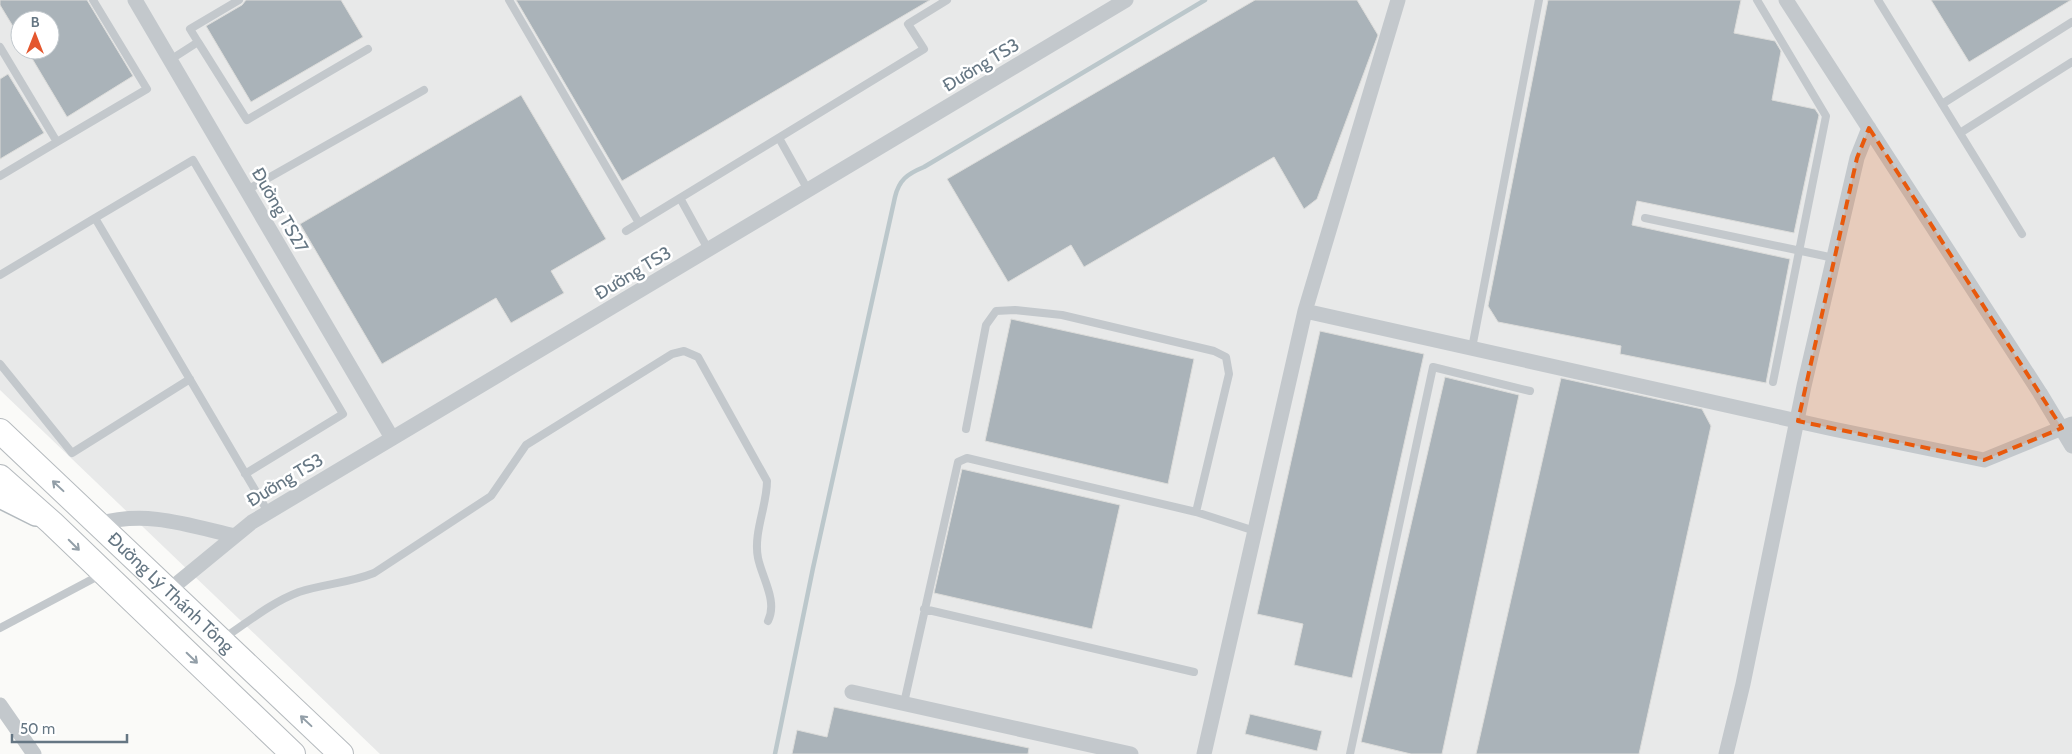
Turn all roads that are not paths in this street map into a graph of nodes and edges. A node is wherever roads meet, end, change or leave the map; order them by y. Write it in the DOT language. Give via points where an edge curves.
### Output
graph roads {
  1 [pos="93,0"];
  2 [pos="135,0"];
  3 [pos="239,0"];
  4 [pos="509,0"];
  5 [pos="947,0"];
  6 [pos="1126,0"];
  7 [pos="1398,0"];
  8 [pos="1539,0"];
  9 [pos="1757,0"];
  10 [pos="1786,0"];
  11 [pos="1878,0"];
  12 [pos="2072,22"];
  13 [pos="198,42"];
  14 [pos="0,47"];
  15 [pos="368,49"];
  16 [pos="2,56"];
  17 [pos="170,60"];
  18 [pos="2072,62"];
  19 [pos="424,90"];
  20 [pos="1942,104"];
  21 [pos="1869,128"];
  22 [pos="1960,133"];
  23 [pos="779,138"];
  24 [pos="58,142"];
  25 [pos="0,176"];
  26 [pos="246,190"];
  27 [pos="808,190"];
  28 [pos="680,198"];
  29 [pos="95,218"];
  30 [pos="1645,218"];
  31 [pos="639,223"];
  32 [pos="626,231"];
  33 [pos="2022,234"];
  34 [pos="708,249"];
  35 [pos="1800,251"];
  36 [pos="1834,258"];
  37 [pos="0,275"];
  38 [pos="1304,311"];
  39 [pos="1472,348"];
  40 [pos="0,364"];
  41 [pos="190,379"];
  42 [pos="1773,382"];
  43 [pos="1530,390"];
  44 [pos="1798,421"];
  45 [pos="2067,426"];
  46 [pos="966,430"];
  47 [pos="0,431"];
  48 [pos="392,438"];
  49 [pos="2072,446"];
  50 [pos="245,474"];
  51 [pos="0,477"];
  52 [pos="0,497"];
  53 [pos="268,512"];
  54 [pos="1196,512"];
  55 [pos="52,523"];
  56 [pos="99,524"];
  57 [pos="1254,531"];
  58 [pos="234,536"];
  59 [pos="103,573"];
  60 [pos="168,591"];
  61 [pos="924,609"];
  62 [pos="146,613"];
  63 [pos="768,621"];
  64 [pos="0,628"];
  65 [pos="220,640"];
  66 [pos="1194,672"];
  67 [pos="852,692"];
  68 [pos="904,703"];
  69 [pos="0,705"];
  70 [pos="34,754"];
  71 [pos="293,754"];
  72 [pos="341,754"];
  73 [pos="1131,754"];
  74 [pos="1204,754"];
  75 [pos="1350,754"];
  76 [pos="1726,754"];
  1 -- 24 [label="lane" via="147,89"];
  2 -- 17 [label="street, Đường TS27"];
  3 -- 13 [label="lane" via="190,29"];
  4 -- 31 [label="lane"];
  5 -- 23 [label="lane" via="908,24 924,49"];
  6 -- 27 [label="street, Đường TS3"];
  7 -- 38 [label="street"];
  8 -- 39 [label="lane"];
  9 -- 35 [label="lane" via="1826,116"];
  10 -- 21 [label="street"];
  11 -- 20 [label="lane"];
  12 -- 20 [label="lane"];
  13 -- 15 [label="lane" via="247,120"];
  13 -- 17 [label="lane"];
  14 -- 16 [label="lane"];
  16 -- 24 [label="lane"];
  17 -- 26 [label="street, Đường TS27"];
  18 -- 22 [label="lane"];
  19 -- 26 [label="lane"];
  20 -- 22 [label="lane"];
  21 -- 36 [label="street" via="1857,158"];
  21 -- 45 [label="street"];
  22 -- 33 [label="lane"];
  23 -- 27 [label="lane"];
  23 -- 28 [label="lane"];
  24 -- 25 [label="lane"];
  26 -- 48 [label="street, Đường TS27"];
  27 -- 34 [label="street, Đường TS3"];
  28 -- 31 [label="lane"];
  28 -- 34 [label="lane"];
  29 -- 37 [label="lane"];
  29 -- 41 [label="lane"];
  29 -- 50 [label="lane" via="193,160 343,414"];
  30 -- 35 [label="lane"];
  31 -- 32 [label="lane"];
  34 -- 48 [label="street, Đường TS3"];
  35 -- 36 [label="lane"];
  35 -- 42 [label="lane"];
  36 -- 44 [label="street"];
  38 -- 39 [label="street"];
  38 -- 57 [label="street"];
  39 -- 44 [label="street"];
  40 -- 41 [label="lane" via="72,453"];
  41 -- 50 [label="lane"];
  43 -- 75 [label="lane" via="1432,367"];
  44 -- 45 [label="street" via="1984,460"];
  44 -- 76 [label="street"];
  45 -- 49 [label="street"];
  46 -- 54 [label="lane" via="986,325 996,311 1062,315 1214,351 1226,356 1229,374"];
  56 -- 47 [label="main road, Đường Lý Thánh Tông, one-way"];
  48 -- 53 [label="street, Đường TS3"];
  50 -- 53 [label="lane"];
  51 -- 55 [label="main road, Đường Lý Thánh Tông"];
  52 -- 55 [label="main road"];
  53 -- 58 [label="street, Đường TS3"];
  54 -- 57 [label="lane"];
  54 -- 61 [label="lane" via="961,459"];
  55 -- 59 [label="main road, Đường Lý Thánh Tông, one-way"];
  56 -- 58 [label="street" via="146,517"];
  56 -- 60 [label="main road, Đường Lý Thánh Tông"];
  57 -- 74 [label="street"];
  58 -- 60 [label="street, Đường TS3"];
  59 -- 62 [label="main road, Đường Lý Thánh Tông"];
  59 -- 64 [label="lane"];
  60 -- 62 [label="main road"];
  60 -- 65 [label="main road, Đường Lý Thánh Tông"];
  61 -- 66 [label="lane"];
  61 -- 68 [label="lane"];
  62 -- 71 [label="main road, Đường Lý Thánh Tông, one-way"];
  63 -- 65 [label="lane" via="772,603 757,556 767,481 698,357 684,351 672,354 526,445 491,496 374,573 352,582 300,592 282,599"];
  72 -- 65 [label="main road, Đường Lý Thánh Tông, one-way"];
  67 -- 68 [label="street"];
  68 -- 73 [label="street"];
  69 -- 70 [label="street"];
}
